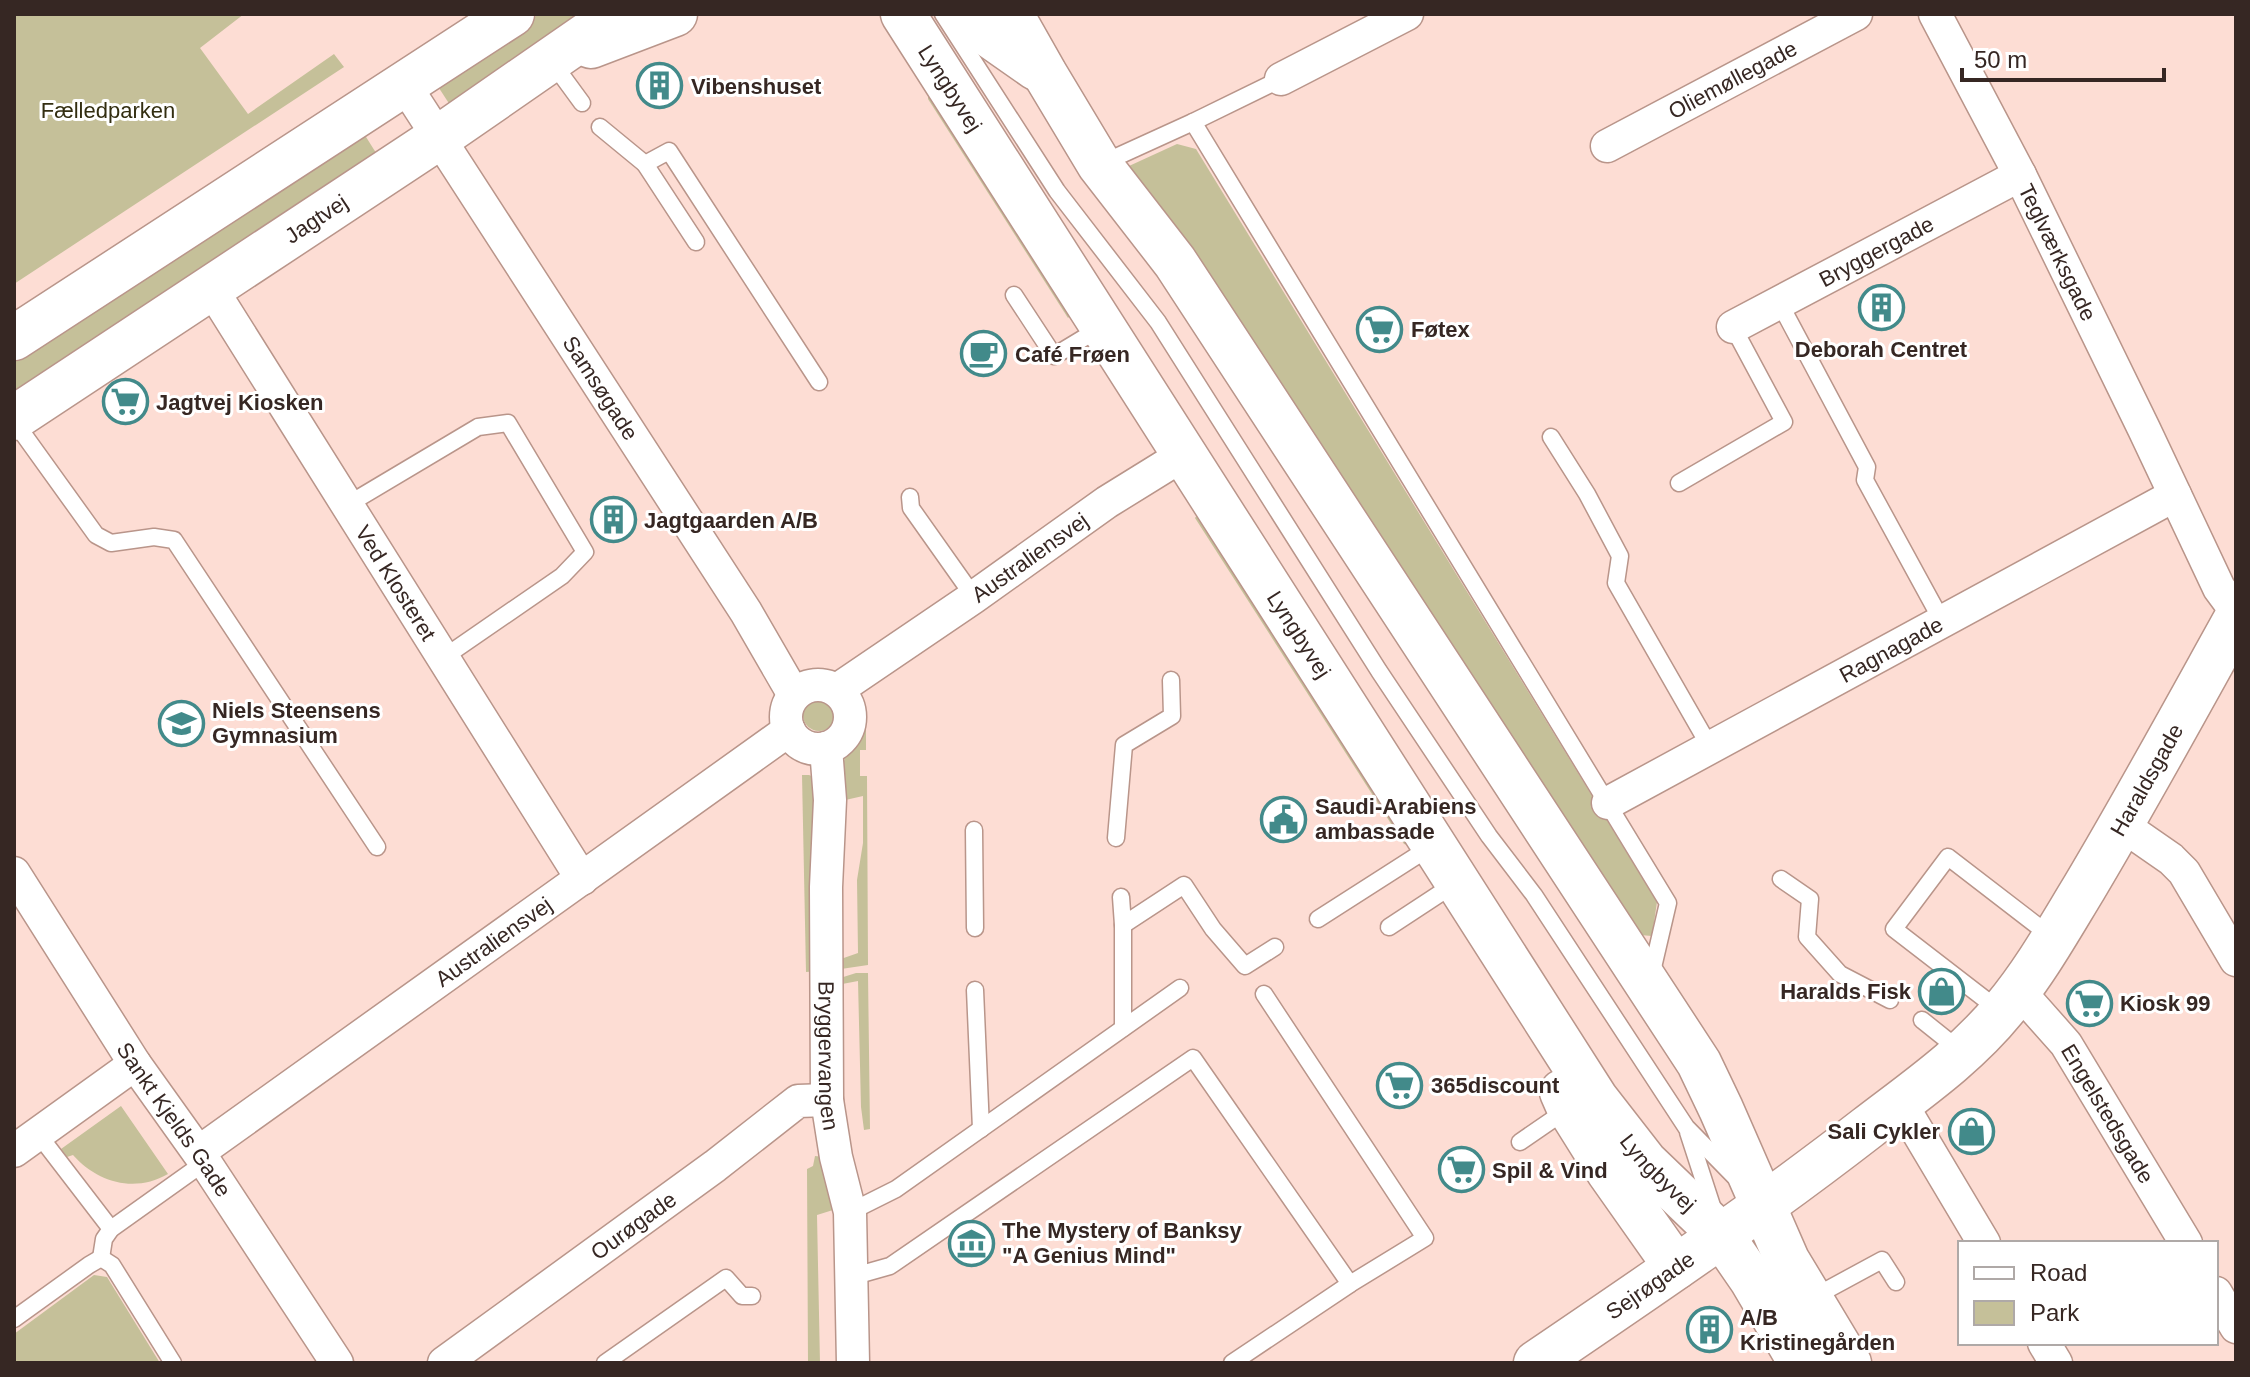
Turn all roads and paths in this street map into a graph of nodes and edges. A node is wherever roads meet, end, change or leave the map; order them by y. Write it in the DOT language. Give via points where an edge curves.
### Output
graph roads {
  1 [pos="512,14"];
  2 [pos="617,14"];
  3 [pos="675,14"];
  4 [pos="903,14"];
  5 [pos="943,14"];
  6 [pos="972,14"];
  7 [pos="1011,14"];
  8 [pos="1407,14"];
  9 [pos="1856,14"];
  10 [pos="1935,14"];
  11 [pos="551,61"];
  12 [pos="1045,74"];
  13 [pos="1281,79"];
  14 [pos="404,84"];
  15 [pos="582,103"];
  16 [pos="1193,122"];
  17 [pos="600,127"];
  18 [pos="438,138"];
  19 [pos="1607,146"];
  20 [pos="645,164"];
  21 [pos="1099,164"];
  22 [pos="2020,175"];
  23 [pos="696,242"];
  24 [pos="211,288"];
  25 [pos="1014,295"];
  26 [pos="1779,302"];
  27 [pos="1102,327"];
  28 [pos="1733,327"];
  29 [pos="14,338"];
  30 [pos="819,382"];
  31 [pos="14,420"];
  32 [pos="1551,437"];
  33 [pos="1170,464"];
  34 [pos="1679,483"];
  35 [pos="2175,495"];
  36 [pos="910,497"];
  37 [pos="347,505"];
  38 [pos="974,597"];
  39 [pos="2236,611"];
  40 [pos="2236,619"];
  41 [pos="1942,621"];
  42 [pos="443,658"];
  43 [pos="1171,680"];
  44 [pos="837,690"];
  45 [pos="794,695"];
  46 [pos="789,730"];
  47 [pos="1710,747"];
  48 [pos="826,748"];
  49 [pos="1608,803"];
  50 [pos="2122,825"];
  51 [pos="974,830"];
  52 [pos="1116,838"];
  53 [pos="1433,845"];
  54 [pos="377,847"];
  55 [pos="14,873"];
  56 [pos="582,879"];
  57 [pos="1781,879"];
  58 [pos="1457,882"];
  59 [pos="1121,897"];
  60 [pos="1318,919"];
  61 [pos="1123,925"];
  62 [pos="1389,927"];
  63 [pos="975,928"];
  64 [pos="2053,938"];
  65 [pos="1275,947"];
  66 [pos="2236,960"];
  67 [pos="1648,985"];
  68 [pos="1180,988"];
  69 [pos="975,990"];
  70 [pos="1264,994"];
  71 [pos="1890,1000"];
  72 [pos="2011,1002"];
  73 [pos="1922,1020"];
  74 [pos="1548,1024"];
  75 [pos="1123,1028"];
  76 [pos="1963,1053"];
  77 [pos="135,1064"];
  78 [pos="827,1100"];
  79 [pos="1900,1102"];
  80 [pos="1569,1108"];
  81 [pos="1686,1127"];
  82 [pos="981,1129"];
  83 [pos="26,1142"];
  84 [pos="1520,1142"];
  85 [pos="202,1157"];
  86 [pos="1763,1206"];
  87 [pos="850,1212"];
  88 [pos="111,1229"];
  89 [pos="1721,1235"];
  90 [pos="1983,1241"];
  91 [pos="2185,1241"];
  92 [pos="101,1258"];
  93 [pos="1676,1267"];
  94 [pos="851,1277"];
  95 [pos="1896,1282"];
  96 [pos="1350,1284"];
  97 [pos="752,1296"];
  98 [pos="2218,1296"];
  99 [pos="1810,1299"];
  100 [pos="14,1319"];
  101 [pos="2236,1327"];
  102 [pos="2045,1345"];
  103 [pos="173,1363"];
  104 [pos="337,1363"];
  105 [pos="444,1363"];
  106 [pos="605,1363"];
  107 [pos="853,1363"];
  108 [pos="1232,1363"];
  109 [pos="1536,1363"];
  110 [pos="1801,1363"];
  111 [pos="1849,1363"];
  112 [pos="2056,1363"];
  1 -- 14 [label="street"];
  2 -- 11 [label="street, Jagtvej"];
  3 -- 11 [label="street"];
  4 -- 27 [label="street, Lyngbyvej"];
  5 -- 81 [label="lane, Lyngbyvej" via="1057,191 1158,322 1379,671"];
  6 -- 12 [label="street" via="986,33"];
  7 -- 12 [label="street, Lyngbyvej"];
  8 -- 13 [label="street"];
  9 -- 19 [label="street, Oliemøllegade"];
  10 -- 22 [label="street, Teglværksgade"];
  11 -- 15 [label="lane"];
  11 -- 18 [label="street, Jagtvej"];
  12 -- 21 [label="street, Lyngbyvej"];
  13 -- 16 [label="lane"];
  14 -- 18 [label="street, Samsøgade"];
  14 -- 29 [label="street"];
  16 -- 21 [label="lane"];
  16 -- 49 [label="lane"];
  17 -- 20 [label="lane"];
  18 -- 24 [label="street, Jagtvej"];
  18 -- 45 [label="street, Samsøgade" via="746,612"];
  20 -- 23 [label="lane"];
  20 -- 30 [label="lane" via="669,151"];
  21 -- 67 [label="street, Lyngbyvej" via="1175,262"];
  22 -- 26 [label="street, Bryggergade"];
  22 -- 35 [label="street, Teglværksgade"];
  24 -- 31 [label="street, Jagtvej"];
  24 -- 37 [label="street, Ved Klosteret"];
  25 -- 27 [label="lane" via="1054,356"];
  26 -- 28 [label="street, Bryggergade"];
  26 -- 41 [label="lane" via="1867,467 1865,480"];
  27 -- 33 [label="street, Lyngbyvej"];
  28 -- 34 [label="lane" via="1784,422"];
  31 -- 54 [label="lane" via="96,535 111,543 174,540"];
  32 -- 47 [label="lane" via="1620,556 1616,583"];
  33 -- 38 [label="street, Australiensvej"];
  33 -- 53 [label="street, Lyngbyvej"];
  35 -- 39 [label="street" via="2219,588"];
  35 -- 41 [label="street, Ragnagade"];
  36 -- 38 [label="lane" via="911,508"];
  37 -- 42 [label="street, Ved Klosteret"];
  37 -- 42 [label="lane" via="478,427 508,423 585,552 562,576"];
  38 -- 44 [label="street, Australiensvej"];
  40 -- 50 [label="street, Haraldsgade"];
  41 -- 47 [label="street, Ragnagade"];
  42 -- 56 [label="street, Ved Klosteret"];
  43 -- 52 [label="lane" via="1172,716 1124,745"];
  44 -- 45 [label="street" via="815,685"];
  44 -- 48 [label="street" via="851,712 850,725 844,737"];
  45 -- 46 [label="street" via="786,714"];
  46 -- 48 [label="street" via="810,748"];
  46 -- 56 [label="street, Australiensvej"];
  47 -- 49 [label="street, Ragnagade"];
  48 -- 78 [label="street, Bryggervangen"];
  49 -- 67 [label="lane" via="1668,903"];
  50 -- 64 [label="street, Haraldsgade"];
  50 -- 66 [label="street" via="2184,872"];
  51 -- 63 [label="lane"];
  53 -- 58 [label="street, Lyngbyvej"];
  53 -- 60 [label="lane"];
  55 -- 77 [label="street, Sankt Kjelds Gade"];
  56 -- 85 [label="street, Australiensvej"];
  57 -- 71 [label="lane" via="1810,899 1807,937 1840,974"];
  58 -- 62 [label="lane"];
  58 -- 74 [label="street, Lyngbyvej"];
  59 -- 61 [label="lane"];
  61 -- 65 [label="lane" via="1184,885 1245,966"];
  61 -- 75 [label="lane"];
  64 -- 72 [label="street, Haraldsgade"];
  64 -- 72 [label="lane" via="1948,857 1894,929"];
  67 -- 86 [label="street, Lyngbyvej" via="1699,1063"];
  68 -- 75 [label="lane"];
  69 -- 82 [label="lane"];
  70 -- 96 [label="lane" via="1425,1238"];
  72 -- 76 [label="street, Haraldsgade"];
  72 -- 91 [label="street, Engelstedsgade" via="2066,1044"];
  73 -- 76 [label="lane"];
  74 -- 80 [label="street"];
  74 -- 89 [label="street, Lyngbyvej" via="1625,1138"];
  75 -- 82 [label="lane"];
  76 -- 79 [label="street, Haraldsgade"];
  77 -- 83 [label="street"];
  77 -- 85 [label="street, Sankt Kjelds Gade"];
  78 -- 87 [label="street, Bryggervangen"];
  78 -- 105 [label="street, Ourøgade" via="798,1101"];
  79 -- 86 [label="street, Haraldsgade"];
  79 -- 90 [label="street"];
  80 -- 84 [label="lane"];
  80 -- 93 [label="street"];
  81 -- 86 [label="lane, Lyngbyvej"];
  81 -- 89 [label="lane, Lyngbyvej"];
  82 -- 87 [label="lane" via="896,1189"];
  83 -- 88 [label="lane"];
  85 -- 88 [label="lane"];
  85 -- 104 [label="street, Sankt Kjelds Gade"];
  86 -- 89 [label="street, Sejrøgade"];
  86 -- 99 [label="street, Lyngbyvej"];
  87 -- 94 [label="street, Bryggervangen"];
  88 -- 92 [label="lane"];
  89 -- 93 [label="street, Sejrøgade"];
  89 -- 110 [label="street, Lyngbyvej"];
  92 -- 100 [label="lane"];
  92 -- 103 [label="lane" via="112,1265"];
  93 -- 109 [label="street, Sejrøgade"];
  94 -- 96 [label="lane" via="890,1266 1193,1058"];
  94 -- 107 [label="street, Bryggervangen"];
  95 -- 99 [label="lane" via="1882,1260"];
  96 -- 108 [label="lane"];
  97 -- 106 [label="lane" via="742,1296 726,1278"];
  98 -- 101 [label="street"];
  99 -- 111 [label="street, Lyngbyvej"];
  102 -- 112 [label="street"];
}
